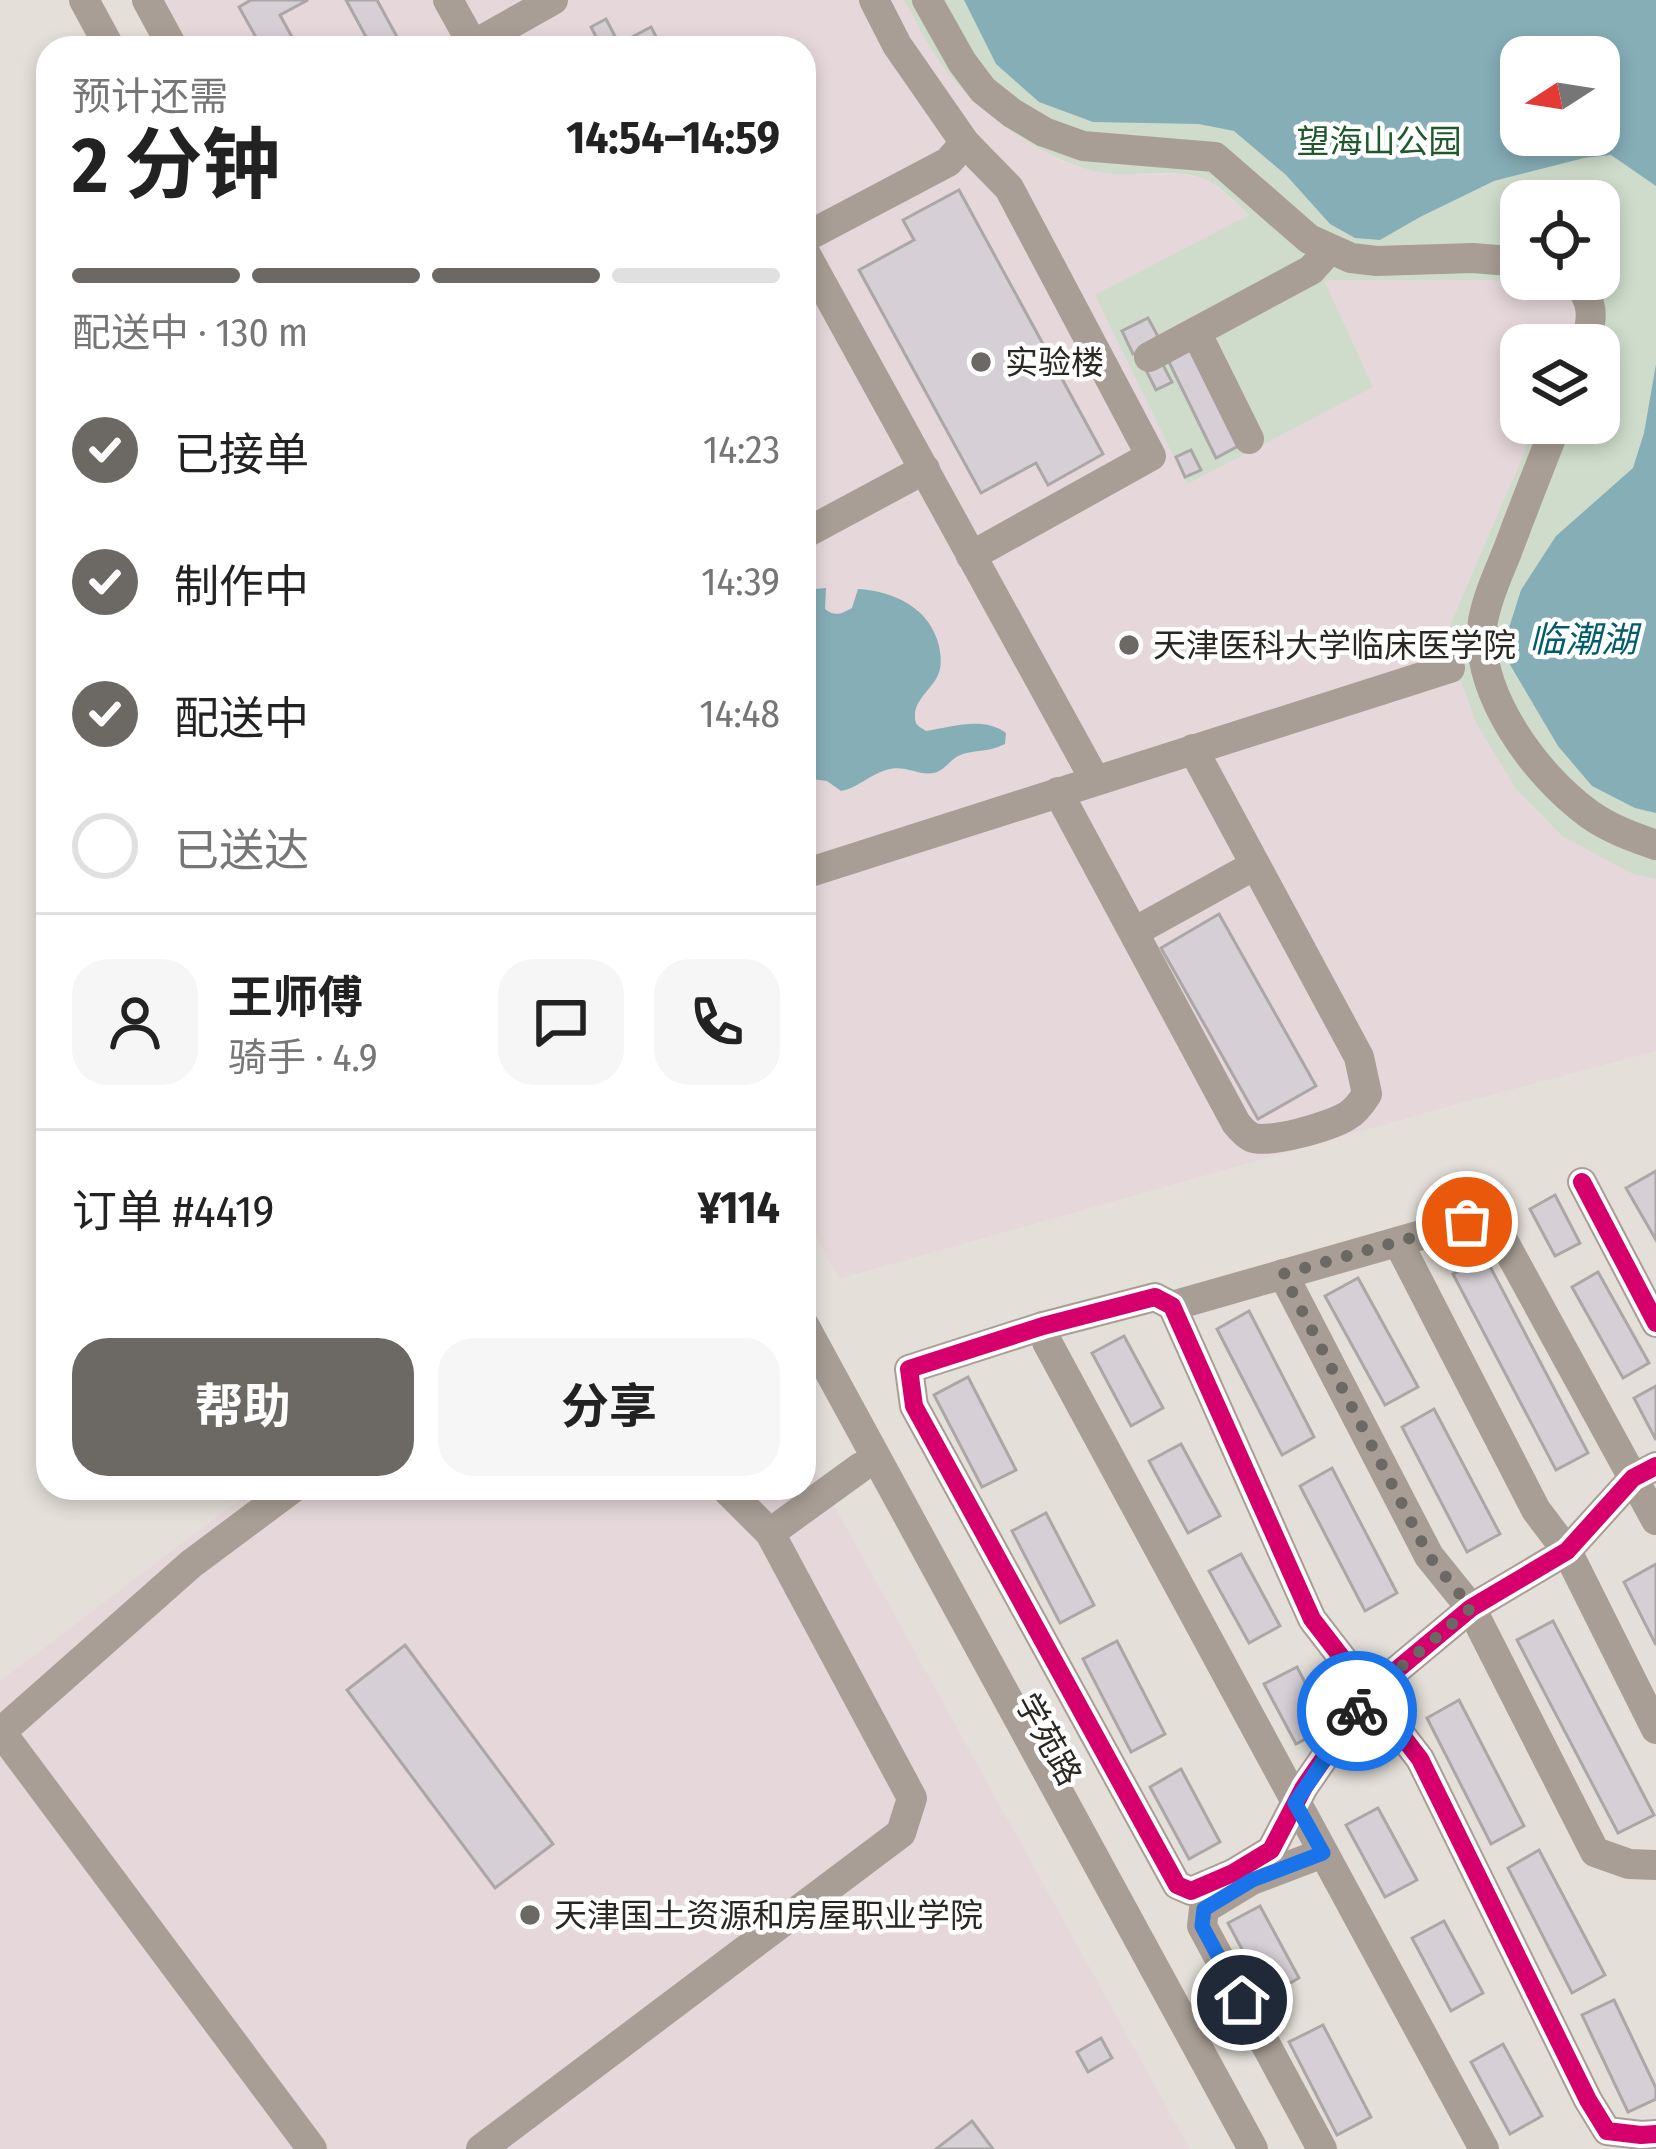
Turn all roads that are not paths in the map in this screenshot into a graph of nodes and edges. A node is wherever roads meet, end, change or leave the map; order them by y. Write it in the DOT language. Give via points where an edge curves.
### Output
graph roads {
  1 [pos="68,0"];
  2 [pos="84,0"];
  3 [pos="146,0"];
  4 [pos="448,0"];
  5 [pos="553,0"];
  6 [pos="874,0"];
  7 [pos="927,0"];
  8 [pos="87,36"];
  9 [pos="104,36"];
  10 [pos="166,36"];
  11 [pos="467,36"];
  12 [pos="490,36"];
  13 [pos="965,143"];
  14 [pos="816,232"];
  15 [pos="1329,250"];
  16 [pos="1500,260"];
  17 [pos="816,272"];
  18 [pos="1196,332"];
  19 [pos="1149,357"];
  20 [pos="1249,439"];
  21 [pos="1549,444"];
  22 [pos="925,469"];
  23 [pos="816,528"];
  24 [pos="971,556"];
  25 [pos="1450,668"];
  26 [pos="1192,749"];
  27 [pos="1095,780"];
  28 [pos="1058,792"];
  29 [pos="1656,845"];
  30 [pos="1255,866"];
  31 [pos="816,870"];
  32 [pos="1133,932"];
  33 [pos="1582,1182"];
  34 [pos="1398,1242"];
  35 [pos="1283,1274"];
  36 [pos="1172,1306"];
  37 [pos="1656,1323"];
  38 [pos="1043,1326"];
  39 [pos="816,1347"];
  40 [pos="816,1385"];
  41 [pos="861,1467"];
  42 [pos="1645,1472"];
  43 [pos="277,1500"];
  44 [pos="736,1500"];
  45 [pos="816,1500"];
  46 [pos="816,1500"];
  47 [pos="1656,1520"];
  48 [pos="770,1533"];
  49 [pos="1567,1551"];
  50 [pos="1471,1608"];
  51 [pos="1370,1693"];
  52 [pos="1656,1729"];
  53 [pos="1295,1803"];
  54 [pos="1323,1853"];
  55 [pos="1656,1865"];
  56 [pos="1656,2134"];
  57 [pos="301,2145"];
  58 [pos="481,2149"];
  59 [pos="1231,2149"];
  60 [pos="1253,2149"];
  61 [pos="1322,2149"];
  62 [pos="1484,2149"];
  1 -- 8 [label="street"];
  2 -- 9 [label="street"];
  3 -- 10 [label="street"];
  4 -- 11 [label="street"];
  5 -- 12 [label="street"];
  6 -- 13 [label="street"];
  7 -- 15 [label="street" via="983,90 1044,132 1083,146 1215,157"];
  13 -- 14 [label="street" via="948,162"];
  13 -- 24 [label="street" via="1009,188 1150,457"];
  15 -- 16 [label="street" via="1377,261"];
  15 -- 18 [label="street" via="1311,270"];
  17 -- 22 [label="street"];
  18 -- 19 [label="street"];
  18 -- 20 [label="street"];
  21 -- 29 [label="street" via="1483,620 1485,674 1531,756 1564,795 1617,831"];
  22 -- 23 [label="street"];
  22 -- 24 [label="street"];
  24 -- 27 [label="street"];
  25 -- 26 [label="street"];
  26 -- 27 [label="street"];
  26 -- 30 [label="street"];
  27 -- 28 [label="street"];
  28 -- 31 [label="street"];
  28 -- 32 [label="street"];
  30 -- 32 [label="street"];
  30 -- 32 [label="street" via="1358,1057 1367,1094 1346,1118 1278,1138 1248,1136"];
  33 -- 37 [label="street"];
  34 -- 35 [label="street"];
  34 -- 42 [label="street" via="1487,1220"];
  34 -- 49 [label="street" via="1536,1510"];
  35 -- 36 [label="street"];
  35 -- 50 [label="street" via="1429,1556"];
  36 -- 38 [label="street" via="1155,1298"];
  36 -- 51 [label="street" via="1312,1619"];
  38 -- 53 [label="street"];
  38 -- 53 [label="street" via="909,1370 914,1406 1177,1886 1191,1891 1271,1850"];
  39 -- 60 [label="street, 学苑路"];
  40 -- 41 [label="street, 学苑路"];
  41 -- 45 [label="street"];
  41 -- 59 [label="street, 学苑路"];
  42 -- 47 [label="street"];
  42 -- 49 [label="street"];
  43 -- 57 [label="street" via="191,1564 1,1732"];
  44 -- 48 [label="street"];
  46 -- 48 [label="street"];
  48 -- 58 [label="street" via="911,1798 901,1833"];
  49 -- 50 [label="street"];
  49 -- 52 [label="street"];
  50 -- 51 [label="street"];
  50 -- 55 [label="street" via="1595,1852"];
  51 -- 53 [label="street"];
  51 -- 56 [label="street" via="1420,1759 1607,2131"];
  53 -- 54 [label="street"];
  54 -- 61 [label="street" via="1252,1880 1204,1909 1202,1926"];
  54 -- 62 [label="street"];
}
